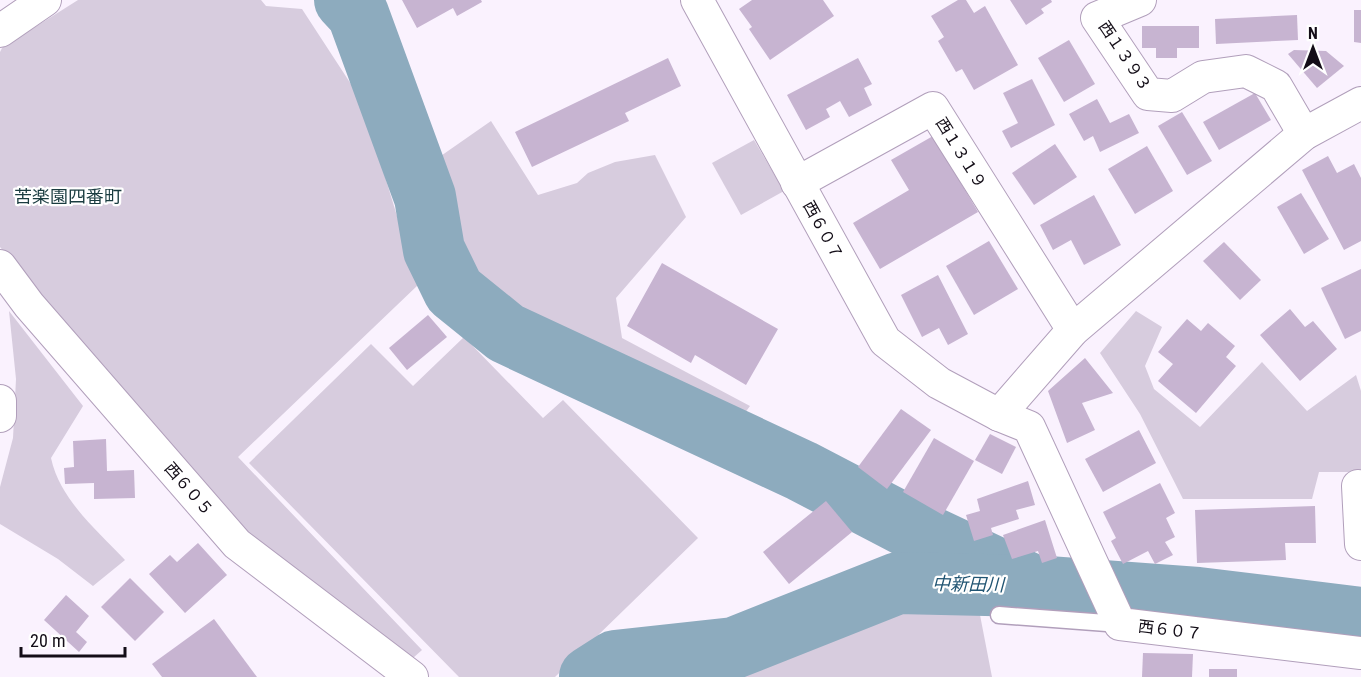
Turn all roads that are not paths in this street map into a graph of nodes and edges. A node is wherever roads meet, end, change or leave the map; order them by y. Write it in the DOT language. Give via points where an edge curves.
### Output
graph roads {
  1 [pos="45,0"];
  2 [pos="698,0"];
  3 [pos="1140,0"];
  4 [pos="0,31"];
  5 [pos="1361,103"];
  6 [pos="1304,134"];
  7 [pos="797,183"];
  8 [pos="0,266"];
  9 [pos="1072,330"];
  10 [pos="0,401"];
  11 [pos="999,415"];
  12 [pos="0,416"];
  13 [pos="1358,486"];
  14 [pos="1361,544"];
  15 [pos="999,615"];
  16 [pos="1117,617"];
  17 [pos="1361,653"];
  18 [pos="412,677"];
  1 -- 4 [label="street"];
  2 -- 7 [label="street, 西６０７"];
  3 -- 6 [label="street, 西１３９３" via="1097,18 1148,94 1172,96 1203,77 1246,71 1276,86"];
  5 -- 6 [label="street"];
  6 -- 9 [label="street"];
  7 -- 9 [label="street, 西１３１９" via="933,108"];
  7 -- 11 [label="street, 西６０７" via="885,341 939,383"];
  8 -- 18 [label="street, 西６０５" via="237,544"];
  9 -- 11 [label="street"];
  10 -- 12 [label="street"];
  11 -- 16 [label="street, 西６０７" via="1029,427"];
  13 -- 14 [label="street"];
  15 -- 16 [label="lane"];
  16 -- 17 [label="street, 西６０７"];
}
